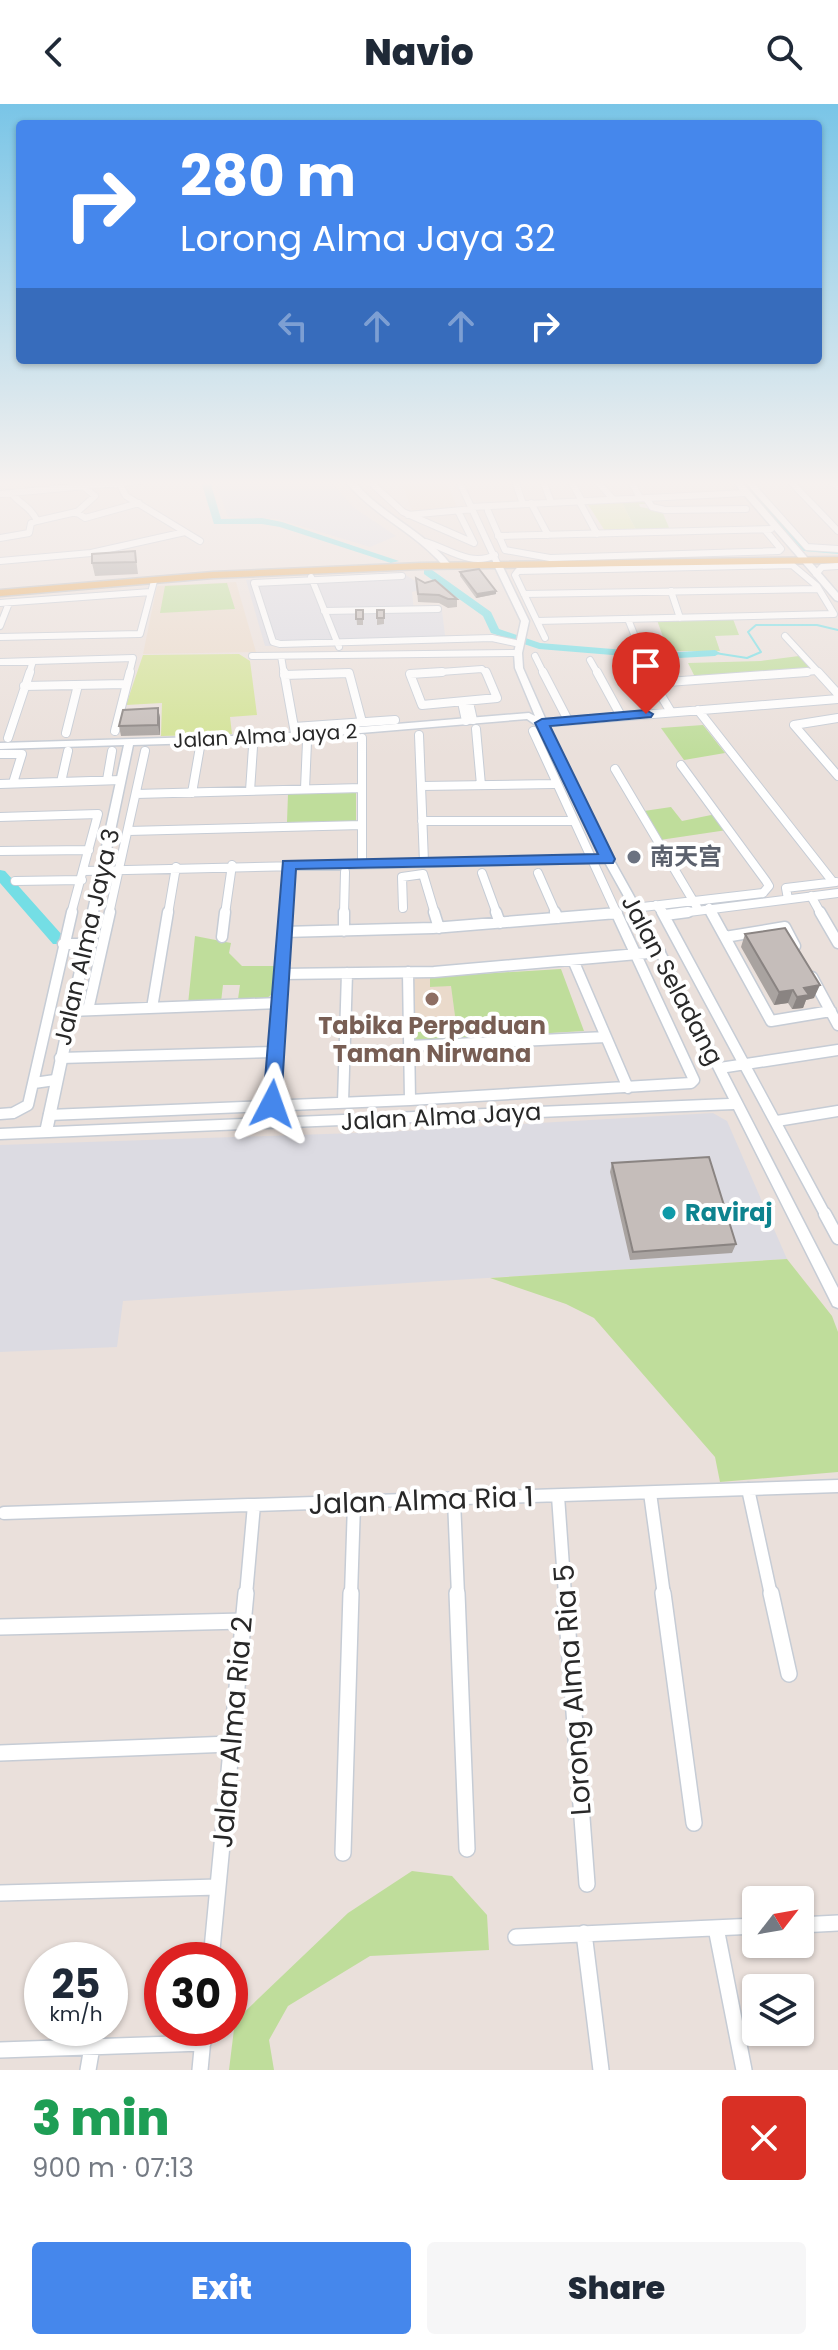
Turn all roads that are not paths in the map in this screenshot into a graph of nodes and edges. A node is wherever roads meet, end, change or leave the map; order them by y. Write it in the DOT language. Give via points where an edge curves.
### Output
graph roads {
  1 [pos="339,573"];
  2 [pos="503,573"];
  3 [pos="516,573"];
  4 [pos="803,573"];
  5 [pos="816,574"];
  6 [pos="311,575"];
  7 [pos="402,576"];
  8 [pos="152,586"];
  9 [pos="818,589"];
  10 [pos="671,591"];
  11 [pos="0,593"];
  12 [pos="524,594"];
  13 [pos="838,598"];
  14 [pos="0,603"];
  15 [pos="9,603"];
  16 [pos="438,609"];
  17 [pos="324,611"];
  18 [pos="680,618"];
  19 [pos="628,619"];
  20 [pos="538,622"];
  21 [pos="0,626"];
  22 [pos="525,631"];
  23 [pos="785,636"];
  24 [pos="0,637"];
  25 [pos="545,638"];
  26 [pos="336,641"];
  27 [pos="638,644"];
  28 [pos="520,647"];
  29 [pos="343,655"];
  30 [pos="252,656"];
  31 [pos="281,656"];
  32 [pos="535,656"];
  33 [pos="590,660"];
  34 [pos="33,661"];
  35 [pos="0,662"];
  36 [pos="642,664"];
  37 [pos="817,671"];
  38 [pos="284,675"];
  39 [pos="654,683"];
  40 [pos="125,684"];
  41 [pos="78,685"];
  42 [pos="24,686"];
  43 [pos="838,696"];
  44 [pos="465,702"];
  45 [pos="802,702"];
  46 [pos="533,705"];
  47 [pos="698,710"];
  48 [pos="671,712"];
  49 [pos="529,716"];
  50 [pos="621,716"];
  51 [pos="838,718"];
  52 [pos="816,719"];
  53 [pos="395,720"];
  54 [pos="568,720"];
  55 [pos="362,722"];
  56 [pos="472,724"];
  57 [pos="543,726"];
  58 [pos="115,731"];
  59 [pos="295,731"];
  60 [pos="533,731"];
  61 [pos="66,733"];
  62 [pos="419,735"];
  63 [pos="362,738"];
  64 [pos="4,742"];
  65 [pos="129,742"];
  66 [pos="307,742"];
  67 [pos="200,747"];
  68 [pos="253,747"];
  69 [pos="68,751"];
  70 [pos="112,751"];
  71 [pos="145,751"];
  72 [pos="0,754"];
  73 [pos="681,765"];
  74 [pos="615,769"];
  75 [pos="838,776"];
  76 [pos="107,780"];
  77 [pos="121,780"];
  78 [pos="61,782"];
  79 [pos="13,783"];
  80 [pos="0,784"];
  81 [pos="554,784"];
  82 [pos="481,785"];
  83 [pos="421,786"];
  84 [pos="362,788"];
  85 [pos="305,789"];
  86 [pos="250,791"];
  87 [pos="192,793"];
  88 [pos="136,794"];
  89 [pos="0,817"];
  90 [pos="422,821"];
  91 [pos="573,821"];
  92 [pos="362,825"];
  93 [pos="128,831"];
  94 [pos="89,850"];
  95 [pos="0,851"];
  96 [pos="590,859"];
  97 [pos="608,859"];
  98 [pos="424,862"];
  99 [pos="362,863"];
  100 [pos="232,865"];
  101 [pos="288,865"];
  102 [pos="176,867"];
  103 [pos="120,869"];
  104 [pos="103,870"];
  105 [pos="345,872"];
  106 [pos="482,873"];
  107 [pos="538,873"];
  108 [pos="83,875"];
  109 [pos="15,881"];
  110 [pos="836,882"];
  111 [pos="838,893"];
  112 [pos="811,896"];
  113 [pos="765,897"];
  114 [pos="788,899"];
  115 [pos="656,905"];
  116 [pos="696,905"];
  117 [pos="403,908"];
  118 [pos="634,908"];
  119 [pos="709,908"];
  120 [pos="617,913"];
  121 [pos="665,915"];
  122 [pos="558,918"];
  123 [pos="500,923"];
  124 [pos="439,928"];
  125 [pos="344,931"];
  126 [pos="283,932"];
  127 [pos="222,937"];
  128 [pos="725,937"];
  129 [pos="838,941"];
  130 [pos="63,944"];
  131 [pos="83,944"];
  132 [pos="798,951"];
  133 [pos="660,952"];
  134 [pos="638,954"];
  135 [pos="573,960"];
  136 [pos="804,962"];
  137 [pos="408,972"];
  138 [pos="347,973"];
  139 [pos="281,974"];
  140 [pos="279,1003"];
  141 [pos="152,1008"];
  142 [pos="88,1010"];
  143 [pos="69,1011"];
  144 [pos="831,1011"];
  145 [pos="838,1025"];
  146 [pos="606,1037"];
  147 [pos="409,1046"];
  148 [pos="838,1050"];
  149 [pos="276,1052"];
  150 [pos="60,1058"];
  151 [pos="746,1064"];
  152 [pos="720,1068"];
  153 [pos="55,1080"];
  154 [pos="34,1083"];
  155 [pos="628,1088"];
  156 [pos="410,1100"];
  157 [pos="343,1102"];
  158 [pos="272,1104"];
  159 [pos="737,1104"];
  160 [pos="838,1111"];
  161 [pos="0,1114"];
  162 [pos="49,1115"];
  163 [pos="777,1121"];
  164 [pos="46,1132"];
  165 [pos="0,1134"];
  166 [pos="838,1238"];
  167 [pos="838,1302"];
  168 [pos="838,1486"];
  169 [pos="748,1489"];
  170 [pos="650,1493"];
  171 [pos="558,1496"];
  172 [pos="454,1500"];
  173 [pos="354,1504"];
  174 [pos="254,1505"];
  175 [pos="4,1513"];
  176 [pos="243,1621"];
  177 [pos="0,1627"];
  178 [pos="789,1674"];
  179 [pos="231,1744"];
  180 [pos="0,1753"];
  181 [pos="694,1823"];
  182 [pos="467,1849"];
  183 [pos="343,1853"];
  184 [pos="587,1884"];
  185 [pos="218,1887"];
  186 [pos="0,1893"];
  187 [pos="838,1923"];
  188 [pos="814,1924"];
  189 [pos="742,1927"];
  190 [pos="716,1928"];
  191 [pos="584,1933"];
  192 [pos="516,1937"];
  193 [pos="213,1942"];
  194 [pos="144,2042"];
  195 [pos="202,2046"];
  196 [pos="92,2047"];
  197 [pos="0,2050"];
  198 [pos="88,2070"];
  199 [pos="200,2070"];
  200 [pos="601,2070"];
  201 [pos="744,2070"];
  1 -- 6 [label="main road"];
  2 -- 22 [label="street"];
  3 -- 12 [label="street"];
  4 -- 9 [label="street"];
  5 -- 13 [label="main road"];
  6 -- 7 [label="street"];
  6 -- 8 [label="main road"];
  6 -- 17 [label="street"];
  6 -- 26 [label="street" via="254,583 273,642"];
  8 -- 11 [label="main road"];
  8 -- 15 [label="street"];
  8 -- 24 [label="street" via="140,634"];
  9 -- 10 [label="street"];
  9 -- 18 [label="street" via="834,614"];
  10 -- 12 [label="street"];
  10 -- 18 [label="street"];
  12 -- 20 [label="street"];
  14 -- 15 [label="street"];
  15 -- 21 [label="street"];
  16 -- 17 [label="street"];
  17 -- 26 [label="street"];
  18 -- 19 [label="street"];
  19 -- 20 [label="street"];
  19 -- 27 [label="street"];
  20 -- 22 [label="street"];
  20 -- 25 [label="street"];
  22 -- 28 [label="street"];
  23 -- 37 [label="street"];
  26 -- 28 [label="street" via="492,638"];
  26 -- 29 [label="street"];
  28 -- 29 [label="street"];
  28 -- 46 [label="street, Jalan Seladang" via="519,668"];
  29 -- 31 [label="street"];
  30 -- 31 [label="street"];
  31 -- 38 [label="street"];
  32 -- 54 [label="street"];
  33 -- 50 [label="street"];
  34 -- 35 [label="street"];
  34 -- 40 [label="street" via="133,658"];
  34 -- 42 [label="street"];
  36 -- 39 [label="street"];
  37 -- 39 [label="street"];
  37 -- 43 [label="street"];
  38 -- 55 [label="street" via="349,673"];
  38 -- 59 [label="street"];
  39 -- 48 [label="street"];
  40 -- 41 [label="street"];
  40 -- 58 [label="street"];
  41 -- 42 [label="street"];
  41 -- 61 [label="street"];
  42 -- 64 [label="street"];
  43 -- 45 [label="street"];
  44 -- 44 [label="street" via="422,705 410,674 486,671 497,698"];
  44 -- 56 [label="street"];
  45 -- 47 [label="street"];
  45 -- 52 [label="street"];
  46 -- 49 [label="street"];
  46 -- 57 [label="street, Jalan Seladang"];
  47 -- 48 [label="street"];
  47 -- 110 [label="street"];
  48 -- 50 [label="street"];
  49 -- 56 [label="street, Jalan Alma Jaya 2"];
  49 -- 57 [label="street"];
  50 -- 54 [label="street"];
  51 -- 52 [label="street"];
  52 -- 75 [label="street" via="794,725"];
  53 -- 55 [label="street"];
  54 -- 57 [label="street"];
  55 -- 59 [label="street"];
  56 -- 59 [label="street, Jalan Alma Jaya 2"];
  56 -- 82 [label="street"];
  57 -- 97 [label="street, Jalan Seladang"];
  59 -- 65 [label="street, Jalan Alma Jaya 2"];
  60 -- 81 [label="street, Jalan Seladang"];
  62 -- 83 [label="street"];
  63 -- 84 [label="street"];
  64 -- 65 [label="street, Jalan Alma Jaya 2"];
  65 -- 77 [label="street, Jalan Alma Jaya 3"];
  66 -- 85 [label="street"];
  67 -- 87 [label="street"];
  68 -- 86 [label="street"];
  69 -- 78 [label="street"];
  70 -- 76 [label="street"];
  71 -- 88 [label="street, Jalan Alma Jaya 3"];
  72 -- 79 [label="street" via="22,754"];
  73 -- 113 [label="street" via="766,881"];
  74 -- 116 [label="street"];
  76 -- 77 [label="street"];
  76 -- 78 [label="street"];
  77 -- 104 [label="street, Jalan Alma Jaya 3"];
  78 -- 79 [label="street"];
  79 -- 80 [label="street"];
  81 -- 82 [label="street"];
  81 -- 91 [label="street, Jalan Seladang"];
  82 -- 83 [label="street"];
  83 -- 90 [label="street"];
  84 -- 85 [label="street"];
  84 -- 92 [label="street"];
  85 -- 86 [label="street"];
  86 -- 87 [label="street"];
  87 -- 88 [label="street"];
  88 -- 93 [label="street, Jalan Alma Jaya 3"];
  89 -- 94 [label="street, Jalan Alma Jaya 3" via="98,814"];
  90 -- 91 [label="street"];
  90 -- 98 [label="street"];
  91 -- 96 [label="street, Jalan Seladang"];
  92 -- 93 [label="street"];
  92 -- 99 [label="street"];
  93 -- 103 [label="street, Jalan Alma Jaya 3"];
  94 -- 95 [label="street"];
  94 -- 108 [label="street, Jalan Alma Jaya 3"];
  96 -- 97 [label="street"];
  96 -- 98 [label="street"];
  96 -- 120 [label="street, Jalan Seladang"];
  97 -- 118 [label="street, Jalan Seladang"];
  98 -- 99 [label="street"];
  99 -- 101 [label="street"];
  100 -- 101 [label="street"];
  100 -- 102 [label="street"];
  100 -- 127 [label="street"];
  101 -- 126 [label="street"];
  102 -- 103 [label="street"];
  102 -- 141 [label="street"];
  103 -- 104 [label="street"];
  103 -- 142 [label="street, Jalan Alma Jaya 3"];
  104 -- 108 [label="street"];
  104 -- 131 [label="street, Jalan Alma Jaya 3"];
  105 -- 125 [label="street"];
  106 -- 123 [label="street"];
  107 -- 122 [label="street"];
  108 -- 109 [label="street"];
  108 -- 130 [label="street, Jalan Alma Jaya 3"];
  110 -- 114 [label="street" via="786,888"];
  111 -- 112 [label="street"];
  112 -- 114 [label="street"];
  112 -- 129 [label="street"];
  113 -- 114 [label="street"];
  113 -- 116 [label="street"];
  113 -- 119 [label="street"];
  115 -- 116 [label="street"];
  115 -- 118 [label="street"];
  115 -- 121 [label="street, Jalan Seladang"];
  116 -- 119 [label="street"];
  116 -- 121 [label="street"];
  117 -- 124 [label="street" via="402,877 423,874"];
  118 -- 133 [label="street, Jalan Seladang"];
  119 -- 128 [label="street"];
  120 -- 122 [label="street"];
  120 -- 134 [label="street, Jalan Seladang"];
  121 -- 151 [label="street, Jalan Seladang"];
  122 -- 123 [label="street"];
  123 -- 124 [label="street"];
  124 -- 125 [label="street"];
  125 -- 126 [label="street"];
  126 -- 139 [label="street"];
  128 -- 132 [label="street" via="785,927"];
  128 -- 144 [label="street" via="771,1021"];
  130 -- 131 [label="street"];
  130 -- 154 [label="street, Jalan Alma Jaya 3"];
  131 -- 143 [label="street, Jalan Alma Jaya 3"];
  133 -- 134 [label="street"];
  133 -- 152 [label="street, Jalan Seladang"];
  134 -- 135 [label="street"];
  134 -- 155 [label="street, Jalan Seladang" via="694,1080"];
  135 -- 137 [label="street"];
  135 -- 146 [label="street"];
  136 -- 144 [label="street"];
  137 -- 138 [label="street"];
  137 -- 147 [label="street"];
  138 -- 139 [label="street"];
  138 -- 157 [label="street"];
  139 -- 140 [label="street"];
  140 -- 141 [label="street"];
  140 -- 149 [label="street"];
  141 -- 142 [label="street"];
  142 -- 143 [label="street"];
  143 -- 150 [label="street, Jalan Alma Jaya 3"];
  144 -- 145 [label="street"];
  146 -- 147 [label="street"];
  146 -- 155 [label="street"];
  147 -- 156 [label="street"];
  148 -- 151 [label="street"];
  149 -- 150 [label="street"];
  149 -- 158 [label="street"];
  150 -- 153 [label="street, Jalan Alma Jaya 3"];
  151 -- 152 [label="street"];
  151 -- 163 [label="street, Jalan Seladang"];
  152 -- 159 [label="street, Jalan Seladang"];
  153 -- 154 [label="street"];
  153 -- 162 [label="street, Jalan Alma Jaya 3"];
  154 -- 161 [label="street, Jalan Alma Jaya 3" via="28,1105"];
  155 -- 156 [label="street"];
  156 -- 157 [label="street"];
  157 -- 158 [label="street"];
  158 -- 162 [label="street"];
  159 -- 164 [label="street, Jalan Alma Jaya"];
  159 -- 167 [label="street, Jalan Seladang"];
  160 -- 163 [label="street"];
  162 -- 164 [label="street, Jalan Alma Jaya 3"];
  163 -- 166 [label="street, Jalan Seladang"];
  164 -- 165 [label="street, Jalan Alma Jaya"];
  168 -- 169 [label="street, Jalan Alma Ria 1"];
  169 -- 170 [label="street, Jalan Alma Ria 1"];
  169 -- 178 [label="street"];
  170 -- 171 [label="street, Jalan Alma Ria 1"];
  170 -- 181 [label="street"];
  171 -- 172 [label="street, Jalan Alma Ria 1"];
  171 -- 184 [label="street, Lorong Alma Ria 5"];
  172 -- 173 [label="street, Jalan Alma Ria 1"];
  172 -- 182 [label="street"];
  173 -- 174 [label="street, Jalan Alma Ria 1"];
  173 -- 183 [label="street"];
  174 -- 175 [label="street, Jalan Alma Ria 1"];
  174 -- 176 [label="street, Jalan Alma Ria 2"];
  176 -- 177 [label="street"];
  176 -- 179 [label="street, Jalan Alma Ria 2"];
  179 -- 180 [label="street"];
  179 -- 185 [label="street, Jalan Alma Ria 2"];
  185 -- 186 [label="street"];
  185 -- 193 [label="street, Jalan Alma Ria 2"];
  187 -- 188 [label="street"];
  189 -- 190 [label="street"];
  190 -- 191 [label="street"];
  190 -- 201 [label="street"];
  191 -- 192 [label="street"];
  191 -- 200 [label="street"];
  194 -- 196 [label="street"];
  195 -- 199 [label="street"];
  196 -- 197 [label="street"];
  196 -- 198 [label="street"];
}
